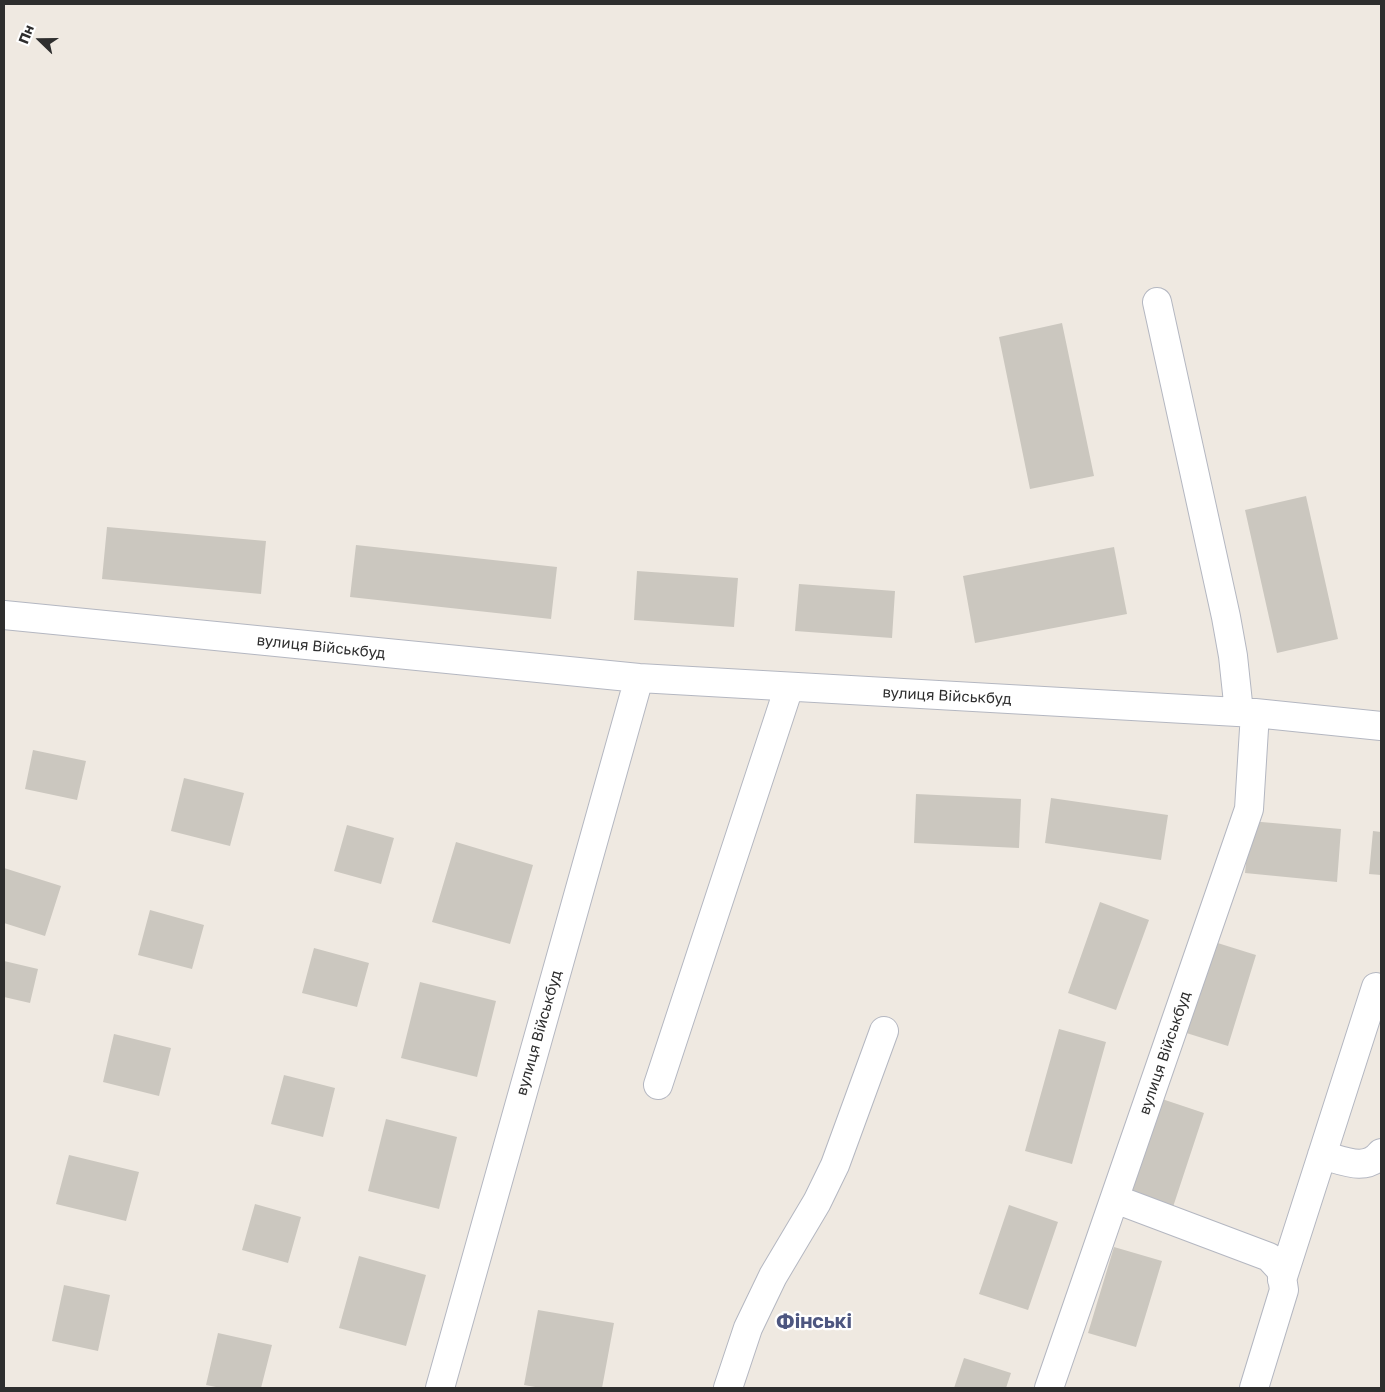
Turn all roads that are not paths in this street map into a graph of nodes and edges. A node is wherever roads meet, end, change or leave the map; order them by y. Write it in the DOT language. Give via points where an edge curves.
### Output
graph roads {
  1 [pos="1157,302"];
  2 [pos="4,615"];
  3 [pos="639,678"];
  4 [pos="789,687"];
  5 [pos="1247,713"];
  6 [pos="1381,726"];
  7 [pos="1376,987"];
  8 [pos="884,1031"];
  9 [pos="658,1085"];
  10 [pos="1381,1154"];
  11 [pos="1322,1155"];
  12 [pos="1115,1199"];
  13 [pos="1282,1280"];
  14 [pos="440,1388"];
  15 [pos="728,1388"];
  16 [pos="1049,1388"];
  17 [pos="1254,1388"];
  1 -- 5 [label="street"];
  2 -- 3 [label="street, вулиця Військбуд"];
  3 -- 4 [label="street, вулиця Військбуд"];
  3 -- 14 [label="street, вулиця Військбуд"];
  4 -- 5 [label="street, вулиця Військбуд"];
  4 -- 9 [label="street"];
  5 -- 6 [label="street, вулиця Військбуд"];
  5 -- 12 [label="street, вулиця Військбуд" via="1249,809"];
  7 -- 11 [label="street"];
  8 -- 15 [label="street" via="835,1165 748,1328"];
  10 -- 11 [label="street" via="1371,1162 1359,1165"];
  11 -- 13 [label="street"];
  12 -- 13 [label="street" via="1268,1258 1280,1270"];
  12 -- 16 [label="street, вулиця Військбуд"];
  13 -- 17 [label="street" via="1284,1290"];
}
